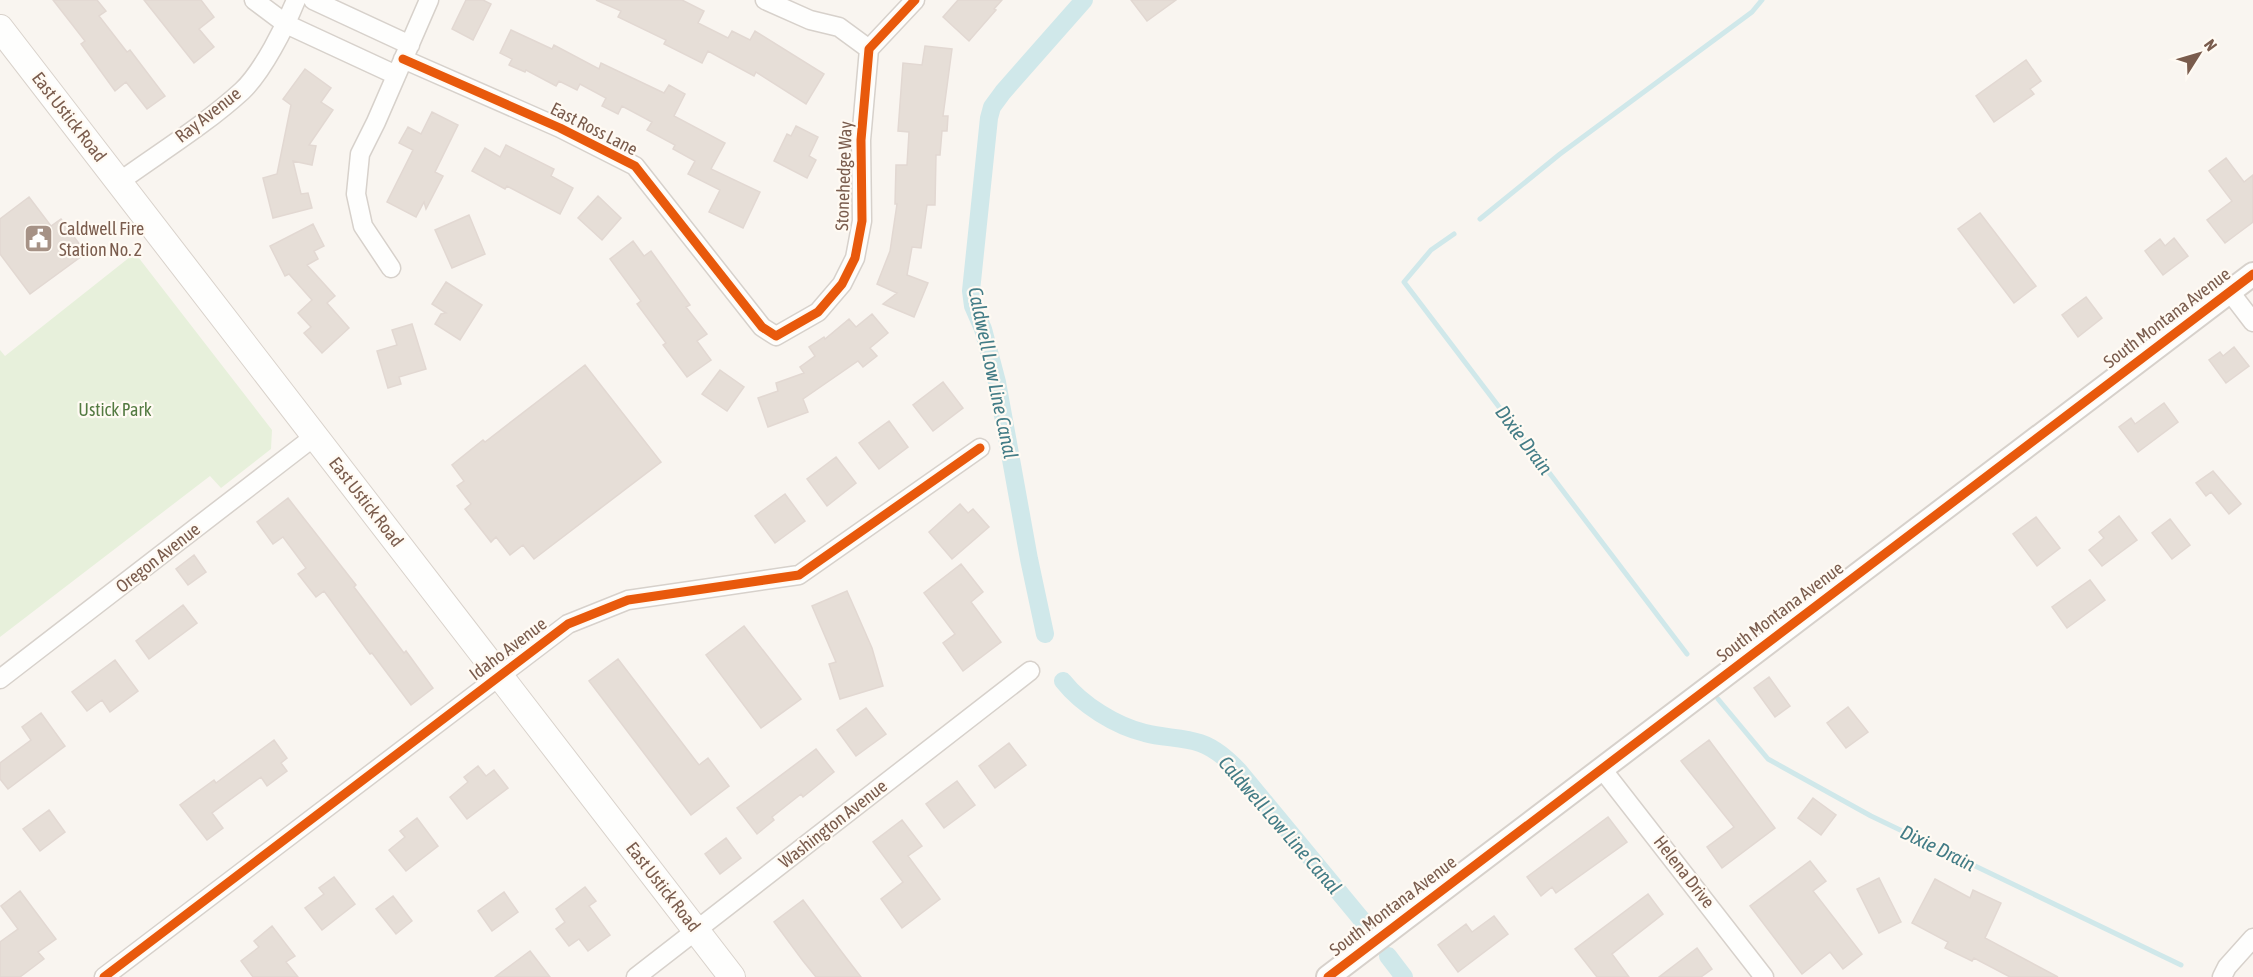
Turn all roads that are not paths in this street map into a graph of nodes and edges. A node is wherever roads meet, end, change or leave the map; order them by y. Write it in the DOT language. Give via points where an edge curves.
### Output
graph roads {
  1 [pos="254,0"];
  2 [pos="296,0"];
  3 [pos="313,0"];
  4 [pos="429,0"];
  5 [pos="765,0"];
  6 [pos="915,0"];
  7 [pos="286,24"];
  8 [pos="0,27"];
  9 [pos="869,49"];
  10 [pos="402,61"];
  11 [pos="119,182"];
  12 [pos="391,268"];
  13 [pos="2253,274"];
  14 [pos="2230,292"];
  15 [pos="2253,322"];
  16 [pos="776,336"];
  17 [pos="315,436"];
  18 [pos="980,448"];
  19 [pos="1030,671"];
  20 [pos="499,675"];
  21 [pos="0,679"];
  22 [pos="1602,768"];
  23 [pos="696,930"];
  24 [pos="2253,938"];
  25 [pos="104,977"];
  26 [pos="636,977"];
  27 [pos="732,977"];
  28 [pos="1328,977"];
  29 [pos="1764,977"];
  30 [pos="2222,977"];
  1 -- 7 [label="street, East Ross Lane"];
  2 -- 7 [label="street, Ray Avenue"];
  3 -- 10 [label="street, East Ross Lane"];
  4 -- 10 [label="street"];
  5 -- 9 [label="street" via="810,20 839,27"];
  6 -- 9 [label="street"];
  7 -- 10 [label="street, East Ross Lane"];
  7 -- 11 [label="street, Ray Avenue" via="243,90"];
  8 -- 11 [label="main road, East Ustick Road"];
  9 -- 16 [label="street, Stonehedge Way" via="861,140 862,221 855,258 842,284 818,312"];
  10 -- 12 [label="street" via="360,154 356,194 363,226"];
  10 -- 16 [label="street, East Ross Lane" via="560,128 635,166 762,327"];
  11 -- 17 [label="main road, East Ustick Road"];
  13 -- 14 [label="street, South Montana Avenue"];
  14 -- 15 [label="street"];
  14 -- 22 [label="street, South Montana Avenue"];
  17 -- 20 [label="main road, East Ustick Road"];
  17 -- 21 [label="street, Oregon Avenue"];
  18 -- 20 [label="street, Idaho Avenue" via="799,575 628,600 568,624"];
  19 -- 23 [label="street, Washington Avenue"];
  20 -- 23 [label="main road, East Ustick Road"];
  20 -- 25 [label="street, Idaho Avenue"];
  22 -- 28 [label="street, South Montana Avenue"];
  22 -- 29 [label="street, Helena Drive"];
  23 -- 26 [label="street, Washington Avenue"];
  23 -- 27 [label="main road, East Ustick Road"];
  24 -- 30 [label="street"];
}
